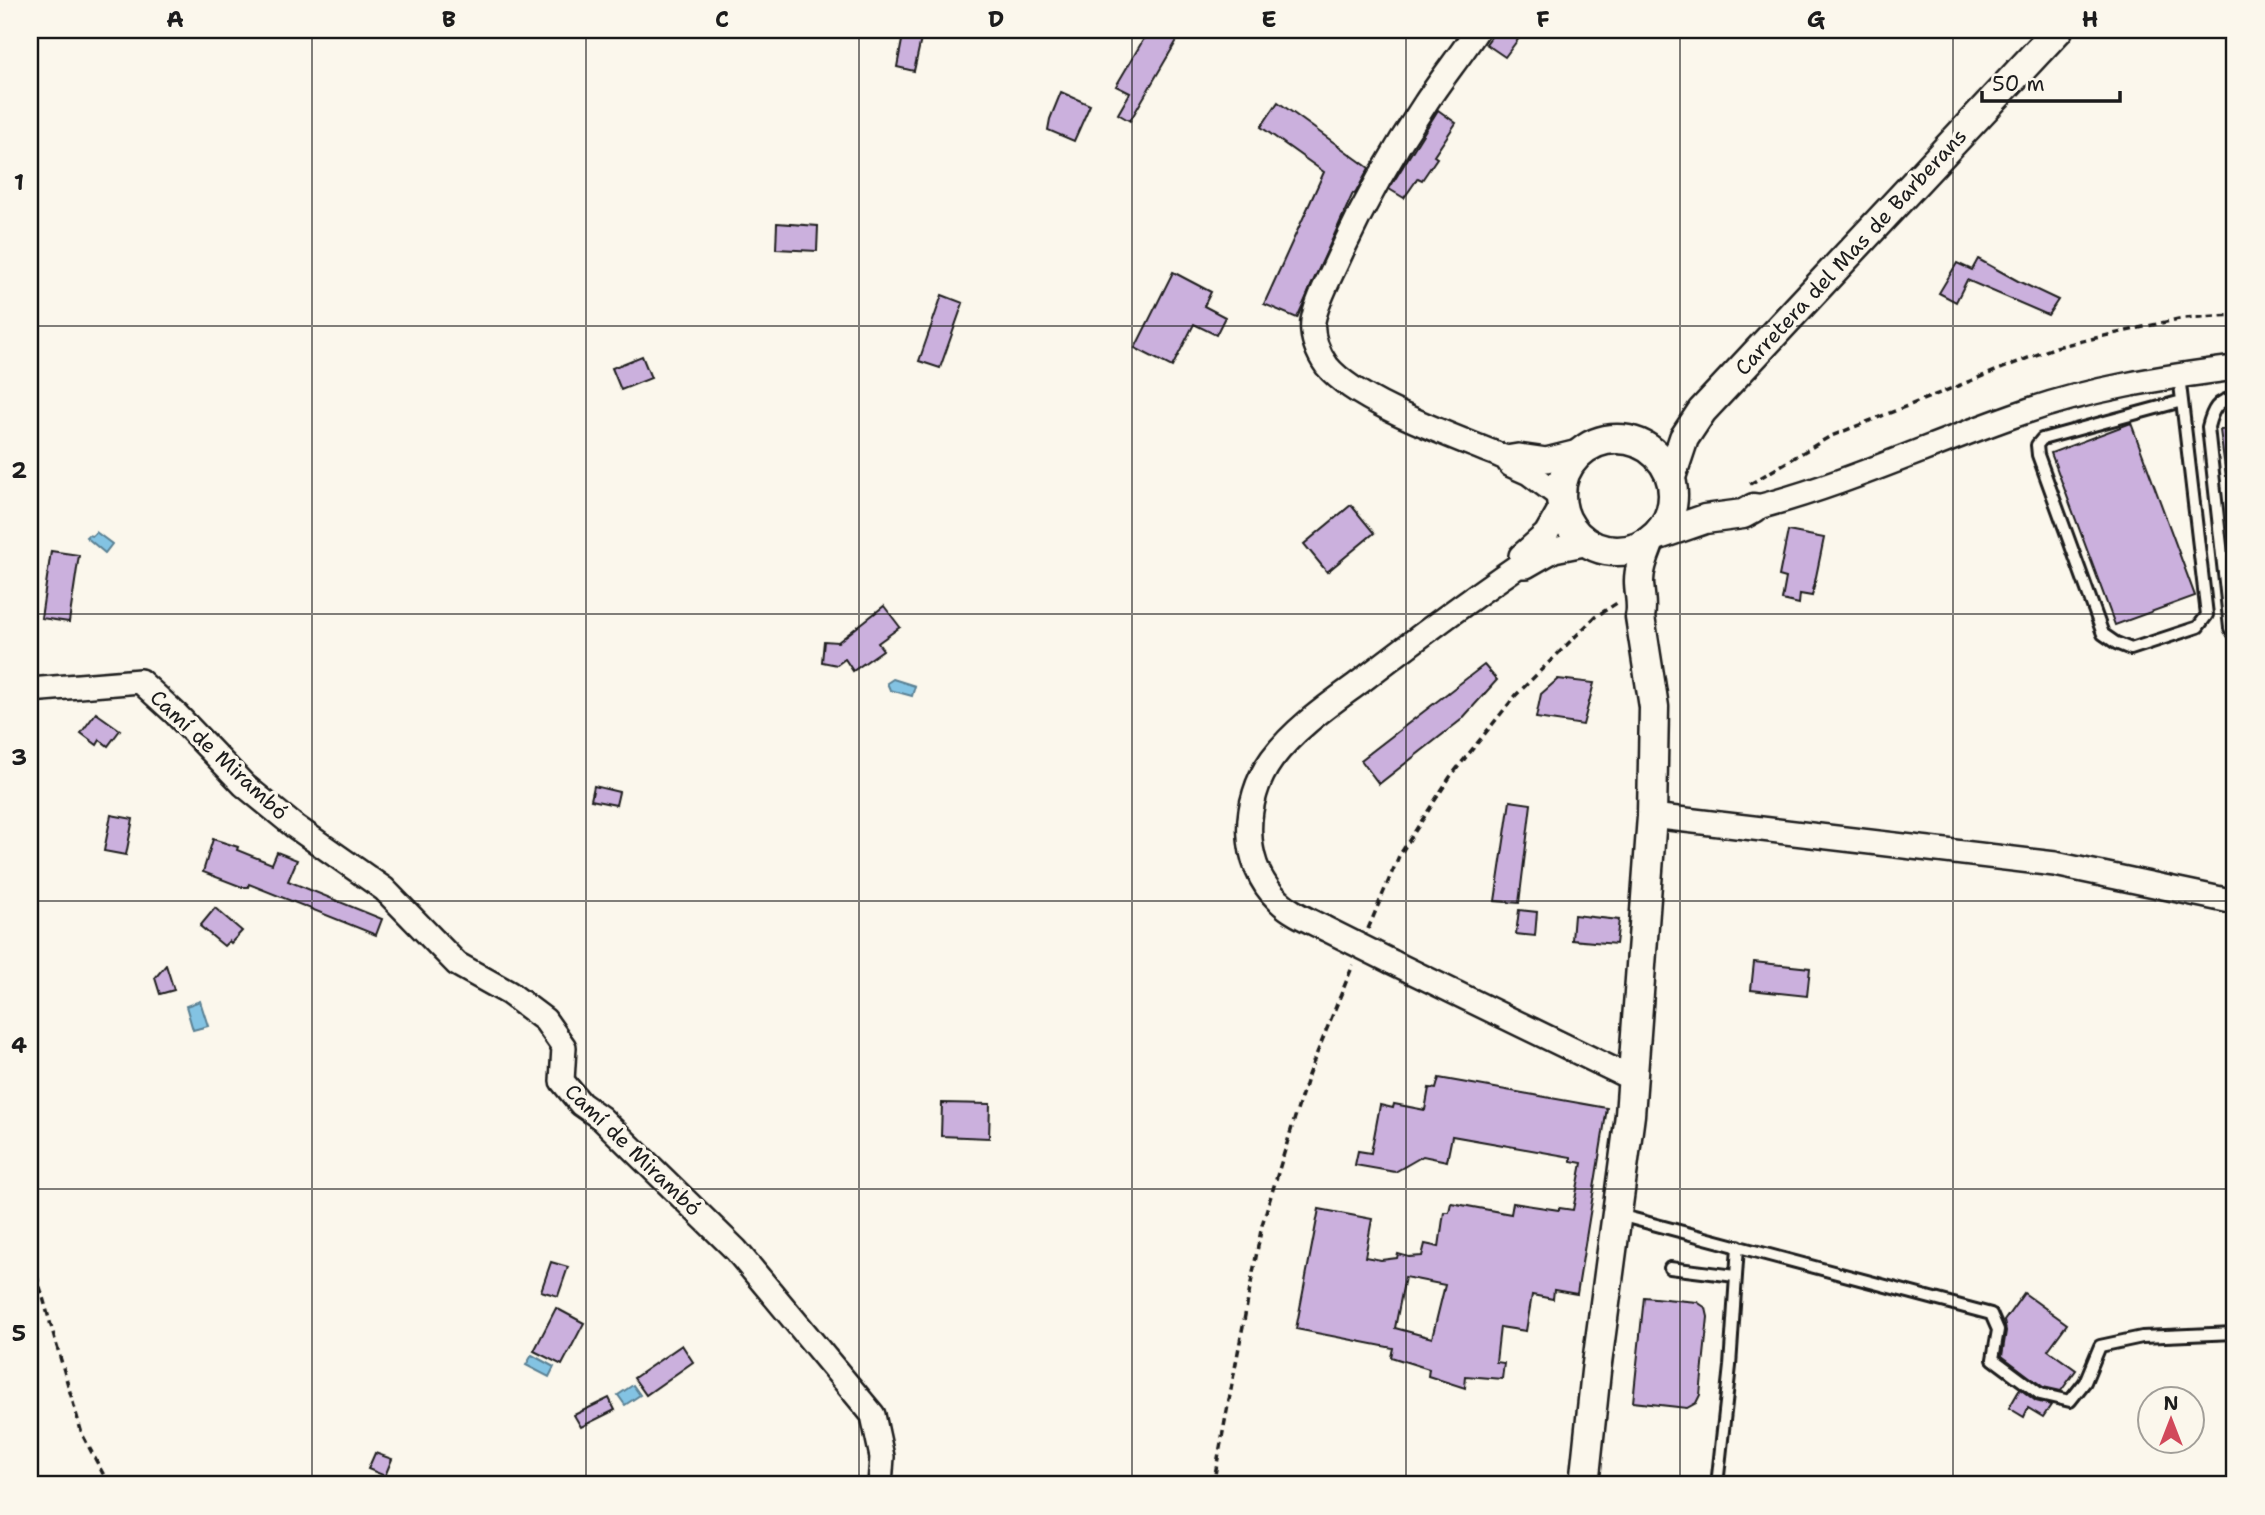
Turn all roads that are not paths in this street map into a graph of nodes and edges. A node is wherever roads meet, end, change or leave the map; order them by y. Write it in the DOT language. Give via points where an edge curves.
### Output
graph roads {
  1 [pos="1477,30"];
  2 [pos="2057,30"];
  3 [pos="2235,368"];
  4 [pos="2179,376"];
  5 [pos="2235,398"];
  6 [pos="2182,401"];
  7 [pos="1702,411"];
  8 [pos="1631,440"];
  9 [pos="1582,451"];
  10 [pos="1506,458"];
  11 [pos="1672,482"];
  12 [pos="1752,496"];
  13 [pos="1562,502"];
  14 [pos="1653,538"];
  15 [pos="1598,546"];
  16 [pos="1518,565"];
  17 [pos="1634,606"];
  18 [pos="2235,635"];
  19 [pos="30,690"];
  20 [pos="1652,816"];
  21 [pos="2235,902"];
  22 [pos="1633,1079"];
  23 [pos="1616,1214"];
  24 [pos="1738,1246"];
  25 [pos="1670,1268"];
  26 [pos="1735,1276"];
  27 [pos="2235,1333"];
  28 [pos="880,1485"];
  29 [pos="1584,1485"];
  30 [pos="1717,1485"];
  1 -- 10 [label="street" via="1381,174 1337,262 1313,328 1326,365 1360,392"];
  2 -- 7 [label="street, Carretera del Mas de Barberans"];
  3 -- 4 [label="street"];
  4 -- 6 [label="lane"];
  4 -- 12 [label="street" via="2112,388 2025,412 1828,485"];
  5 -- 18 [label="lane" via="2225,399 2212,410 2208,427"];
  6 -- 6 [label="lane" via="2207,615 2198,627 2132,649 2103,634 2037,445 2042,439"];
  7 -- 8 [label="street" via="1659,434"];
  7 -- 11 [label="street" via="1684,438"];
  8 -- 9 [label="street" via="1605,440"];
  8 -- 11 [label="street" via="1660,457"];
  9 -- 10 [label="street" via="1546,460"];
  9 -- 13 [label="street" via="1566,472"];
  10 -- 13 [label="street"];
  11 -- 12 [label="street" via="1693,499 1710,505 1742,505"];
  11 -- 14 [label="street" via="1671,514"];
  12 -- 14 [label="street" via="1743,514 1704,519"];
  13 -- 15 [label="street" via="1574,531"];
  13 -- 16 [label="street" via="1546,534"];
  14 -- 15 [label="street" via="1629,550"];
  14 -- 17 [label="street" via="1639,578 1642,608"];
  15 -- 16 [label="street" via="1554,550 1527,566"];
  15 -- 17 [label="street" via="1622,578"];
  16 -- 22 [label="street, bridge" via="1428,629 1282,748 1260,778 1251,809 1252,850 1264,883 1297,914"];
  17 -- 20 [label="street" via="1654,707"];
  19 -- 28 [label="street, Camí de Mirambó" via="139,681 244,785 384,889 457,964 545,1020 564,1047 562,1081 736,1250 873,1415 882,1457"];
  20 -- 21 [label="street" via="2055,864"];
  20 -- 22 [label="street"];
  22 -- 23 [label="street"];
  23 -- 24 [label="lane"];
  23 -- 29 [label="street"];
  24 -- 26 [label="lane"];
  24 -- 27 [label="lane" via="1992,1314 1997,1330 1993,1359 2040,1394 2070,1401 2085,1382 2100,1346 2142,1338"];
  25 -- 26 [label="lane"];
  26 -- 30 [label="lane"];
}
